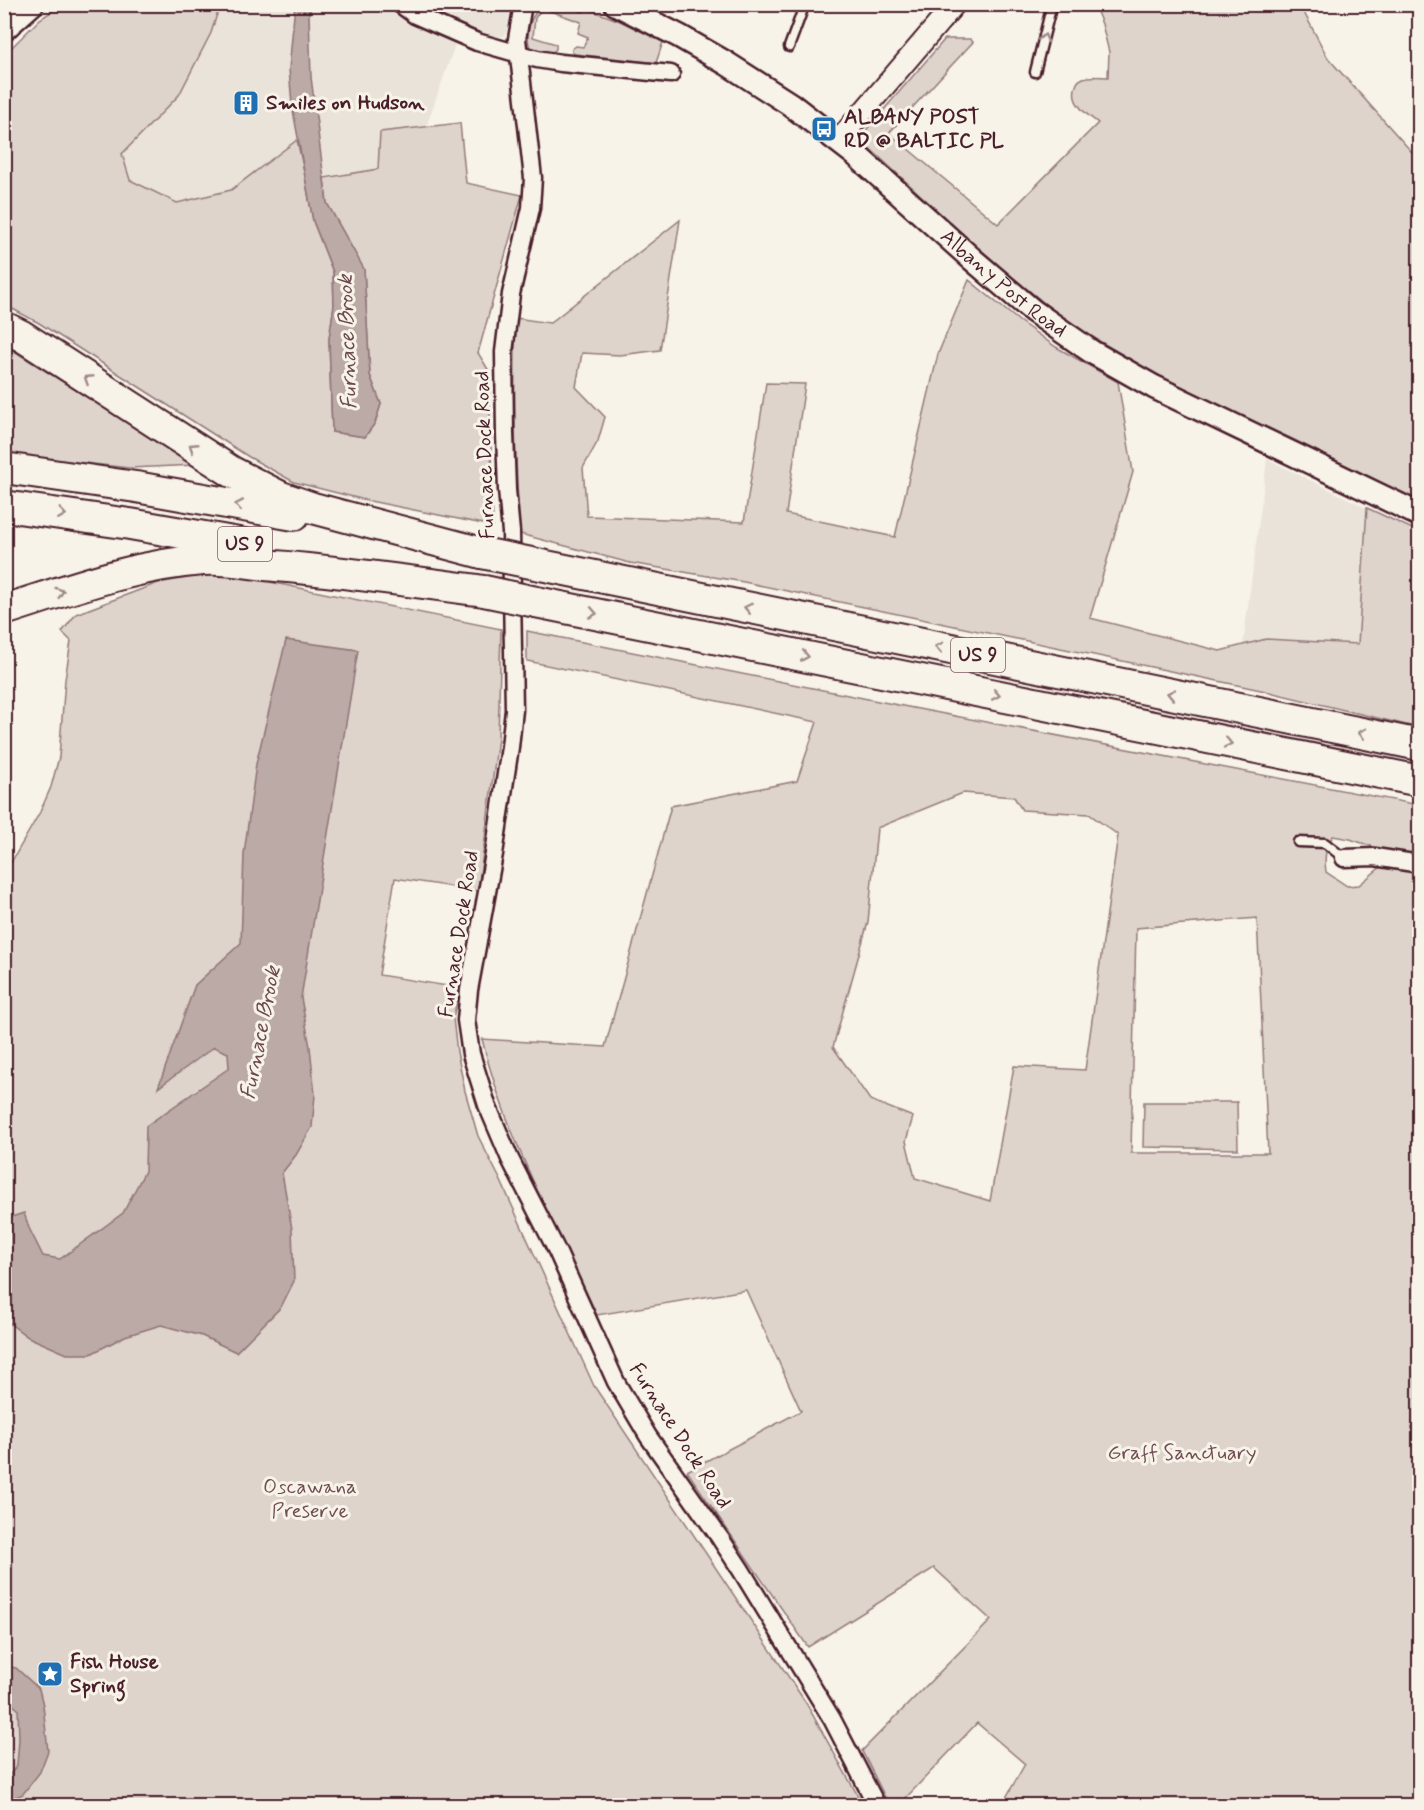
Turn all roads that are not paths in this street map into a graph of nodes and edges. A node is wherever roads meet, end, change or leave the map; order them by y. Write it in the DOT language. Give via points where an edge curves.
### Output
graph roads {
  1 [pos="32,4"];
  2 [pos="400,4"];
  3 [pos="523,4"];
  4 [pos="616,4"];
  5 [pos="955,4"];
  6 [pos="1052,4"];
  7 [pos="806,10"];
  8 [pos="4,29"];
  9 [pos="789,47"];
  10 [pos="519,54"];
  11 [pos="1035,72"];
  12 [pos="671,74"];
  13 [pos="838,141"];
  14 [pos="4,327"];
  15 [pos="4,468"];
  16 [pos="4,506"];
  17 [pos="1419,515"];
  18 [pos="482,553"];
  19 [pos="484,591"];
  20 [pos="4,610"];
  21 [pos="1419,745"];
  22 [pos="1419,781"];
  23 [pos="1298,842"];
  24 [pos="1344,858"];
  25 [pos="1419,864"];
  26 [pos="877,1806"];
  1 -- 8 [label="main road"];
  2 -- 10 [label="street" via="433,24"];
  3 -- 10 [label="street, Furnace Dock Road" via="517,39"];
  4 -- 13 [label="main road, Albany Post Road" via="747,76"];
  5 -- 13 [label="street"];
  11 -- 6 [label="lane, one-way"];
  7 -- 9 [label="lane"];
  10 -- 12 [label="street" via="561,63"];
  10 -- 26 [label="street, Furnace Dock Road" via="533,188 511,294 504,364 514,705 494,854 469,990 466,1020 470,1047 514,1168 566,1270 616,1382 648,1436 746,1579 832,1719"];
  13 -- 17 [label="main road, Albany Post Road" via="1033,311 1092,352 1154,387"];
  18 -- 14 [label="highway, one-way" via="313,508 273,493 232,472"];
  18 -- 15 [label="highway, US 9, one-way" via="213,500"];
  16 -- 19 [label="highway, US 9, one-way" via="207,537"];
  21 -- 18 [label="highway, US 9, one-way, bridge"];
  20 -- 19 [label="highway, one-way" via="132,571 206,560 319,569"];
  19 -- 22 [label="highway, US 9, one-way, bridge"];
  23 -- 24 [label="lane" via="1325,843"];
  24 -- 25 [label="street" via="1375,857"];
}
